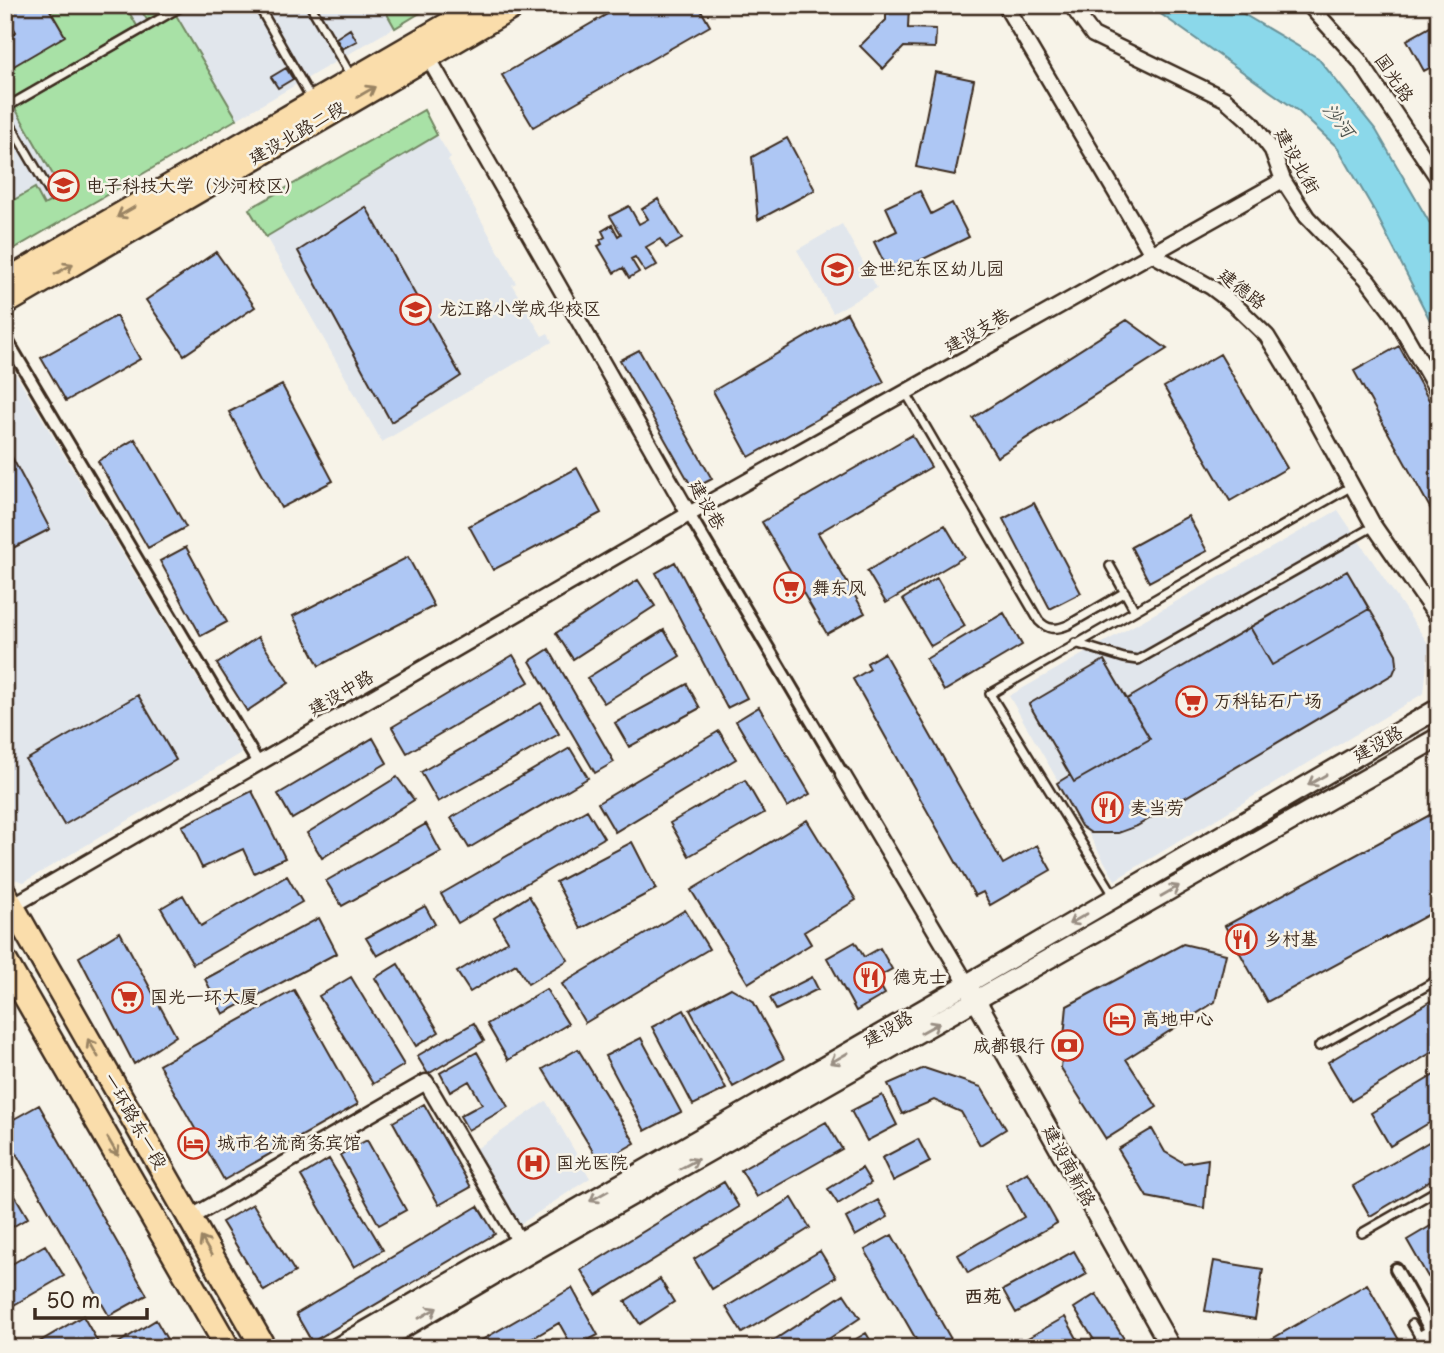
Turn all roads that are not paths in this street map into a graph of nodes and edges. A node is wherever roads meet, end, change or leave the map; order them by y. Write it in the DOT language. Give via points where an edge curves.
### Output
graph roads {
  1 [pos="184,5"];
  2 [pos="258,5"];
  3 [pos="310,5"];
  4 [pos="482,5"];
  5 [pos="516,5"];
  6 [pos="1006,5"];
  7 [pos="1071,5"];
  8 [pos="1308,5"];
  9 [pos="424,49"];
  10 [pos="353,80"];
  11 [pos="314,103"];
  12 [pos="5,108"];
  13 [pos="5,115"];
  14 [pos="1283,180"];
  15 [pos="1439,180"];
  16 [pos="52,195"];
  17 [pos="1152,254"];
  18 [pos="5,282"];
  19 [pos="5,303"];
  20 [pos="5,337"];
  21 [pos="906,393"];
  22 [pos="1439,394"];
  23 [pos="1353,486"];
  24 [pos="689,514"];
  25 [pos="1374,526"];
  26 [pos="1110,566"];
  27 [pos="1125,592"];
  28 [pos="1134,609"];
  29 [pos="1439,620"];
  30 [pos="1075,643"];
  31 [pos="1439,708"];
  32 [pos="1439,737"];
  33 [pos="258,763"];
  34 [pos="843,775"];
  35 [pos="1115,897"];
  36 [pos="9,900"];
  37 [pos="5,961"];
  38 [pos="1439,979"];
  39 [pos="967,984"];
  40 [pos="977,1001"];
  41 [pos="1319,1046"];
  42 [pos="1439,1189"];
  43 [pos="190,1218"];
  44 [pos="1362,1233"];
  45 [pos="520,1242"];
  46 [pos="1396,1269"];
  47 [pos="1412,1324"];
  48 [pos="1423,1342"];
  49 [pos="228,1348"];
  50 [pos="264,1348"];
  51 [pos="336,1348"];
  52 [pos="369,1348"];
  53 [pos="1171,1348"];
  1 -- 12 [label="lane"];
  2 -- 11 [label="lane"];
  3 -- 10 [label="lane"];
  4 -- 9 [label="main road, 建设北路二段"];
  5 -- 9 [label="main road, 建设北路二段"];
  6 -- 17 [label="street"];
  7 -- 14 [label="street, 建设北街" via="1093,35 1225,99 1251,122 1272,150"];
  8 -- 15 [label="street, 国光路" via="1359,60"];
  9 -- 10 [label="main road, 建设北路二段"];
  19 -- 9 [label="main road, 建设北路二段, one-way"];
  9 -- 24 [label="street, 建设巷"];
  10 -- 11 [label="main road, 建设北路二段"];
  11 -- 18 [label="main road, 建设北路二段, one-way"];
  13 -- 16 [label="lane"];
  14 -- 17 [label="street, 建设支巷"];
  14 -- 22 [label="street, 建设北街" via="1307,217 1367,279 1394,315"];
  17 -- 21 [label="street, 建设支巷"];
  17 -- 23 [label="street, 建德路" via="1211,287 1267,336"];
  20 -- 33 [label="street"];
  21 -- 24 [label="street, 建设支巷"];
  21 -- 27 [label="lane" via="1044,627 1059,629"];
  23 -- 25 [label="street, 建德路"];
  23 -- 28 [label="lane"];
  24 -- 33 [label="street, 建设中路"];
  24 -- 34 [label="street, 建设巷"];
  25 -- 29 [label="street, 建德路"];
  25 -- 30 [label="lane" via="1138,660"];
  26 -- 27 [label="lane"];
  27 -- 28 [label="lane"];
  28 -- 30 [label="lane"];
  30 -- 35 [label="lane" via="990,694"];
  31 -- 35 [label="street, 建设路, one-way"];
  40 -- 32 [label="street, 建设路, one-way"];
  33 -- 36 [label="street, 建设中路"];
  34 -- 39 [label="street, 建设巷"];
  35 -- 39 [label="street, 建设路, one-way"];
  43 -- 36 [label="main road, 一环路东一段, one-way"];
  37 -- 49 [label="main road, 一环路东一段, one-way"];
  38 -- 41 [label="lane"];
  39 -- 40 [label="street, 建设南新路"];
  39 -- 45 [label="street, 建设路, one-way"];
  52 -- 40 [label="street, 建设路, one-way"];
  40 -- 53 [label="street, 建设南新路"];
  42 -- 44 [label="lane"];
  43 -- 45 [label="street" via="425,1082"];
  50 -- 43 [label="main road, 一环路东一段, one-way"];
  45 -- 51 [label="street, 建设路"];
  46 -- 48 [label="street" via="1431,1331"];
  47 -- 48 [label="lane"];
}
